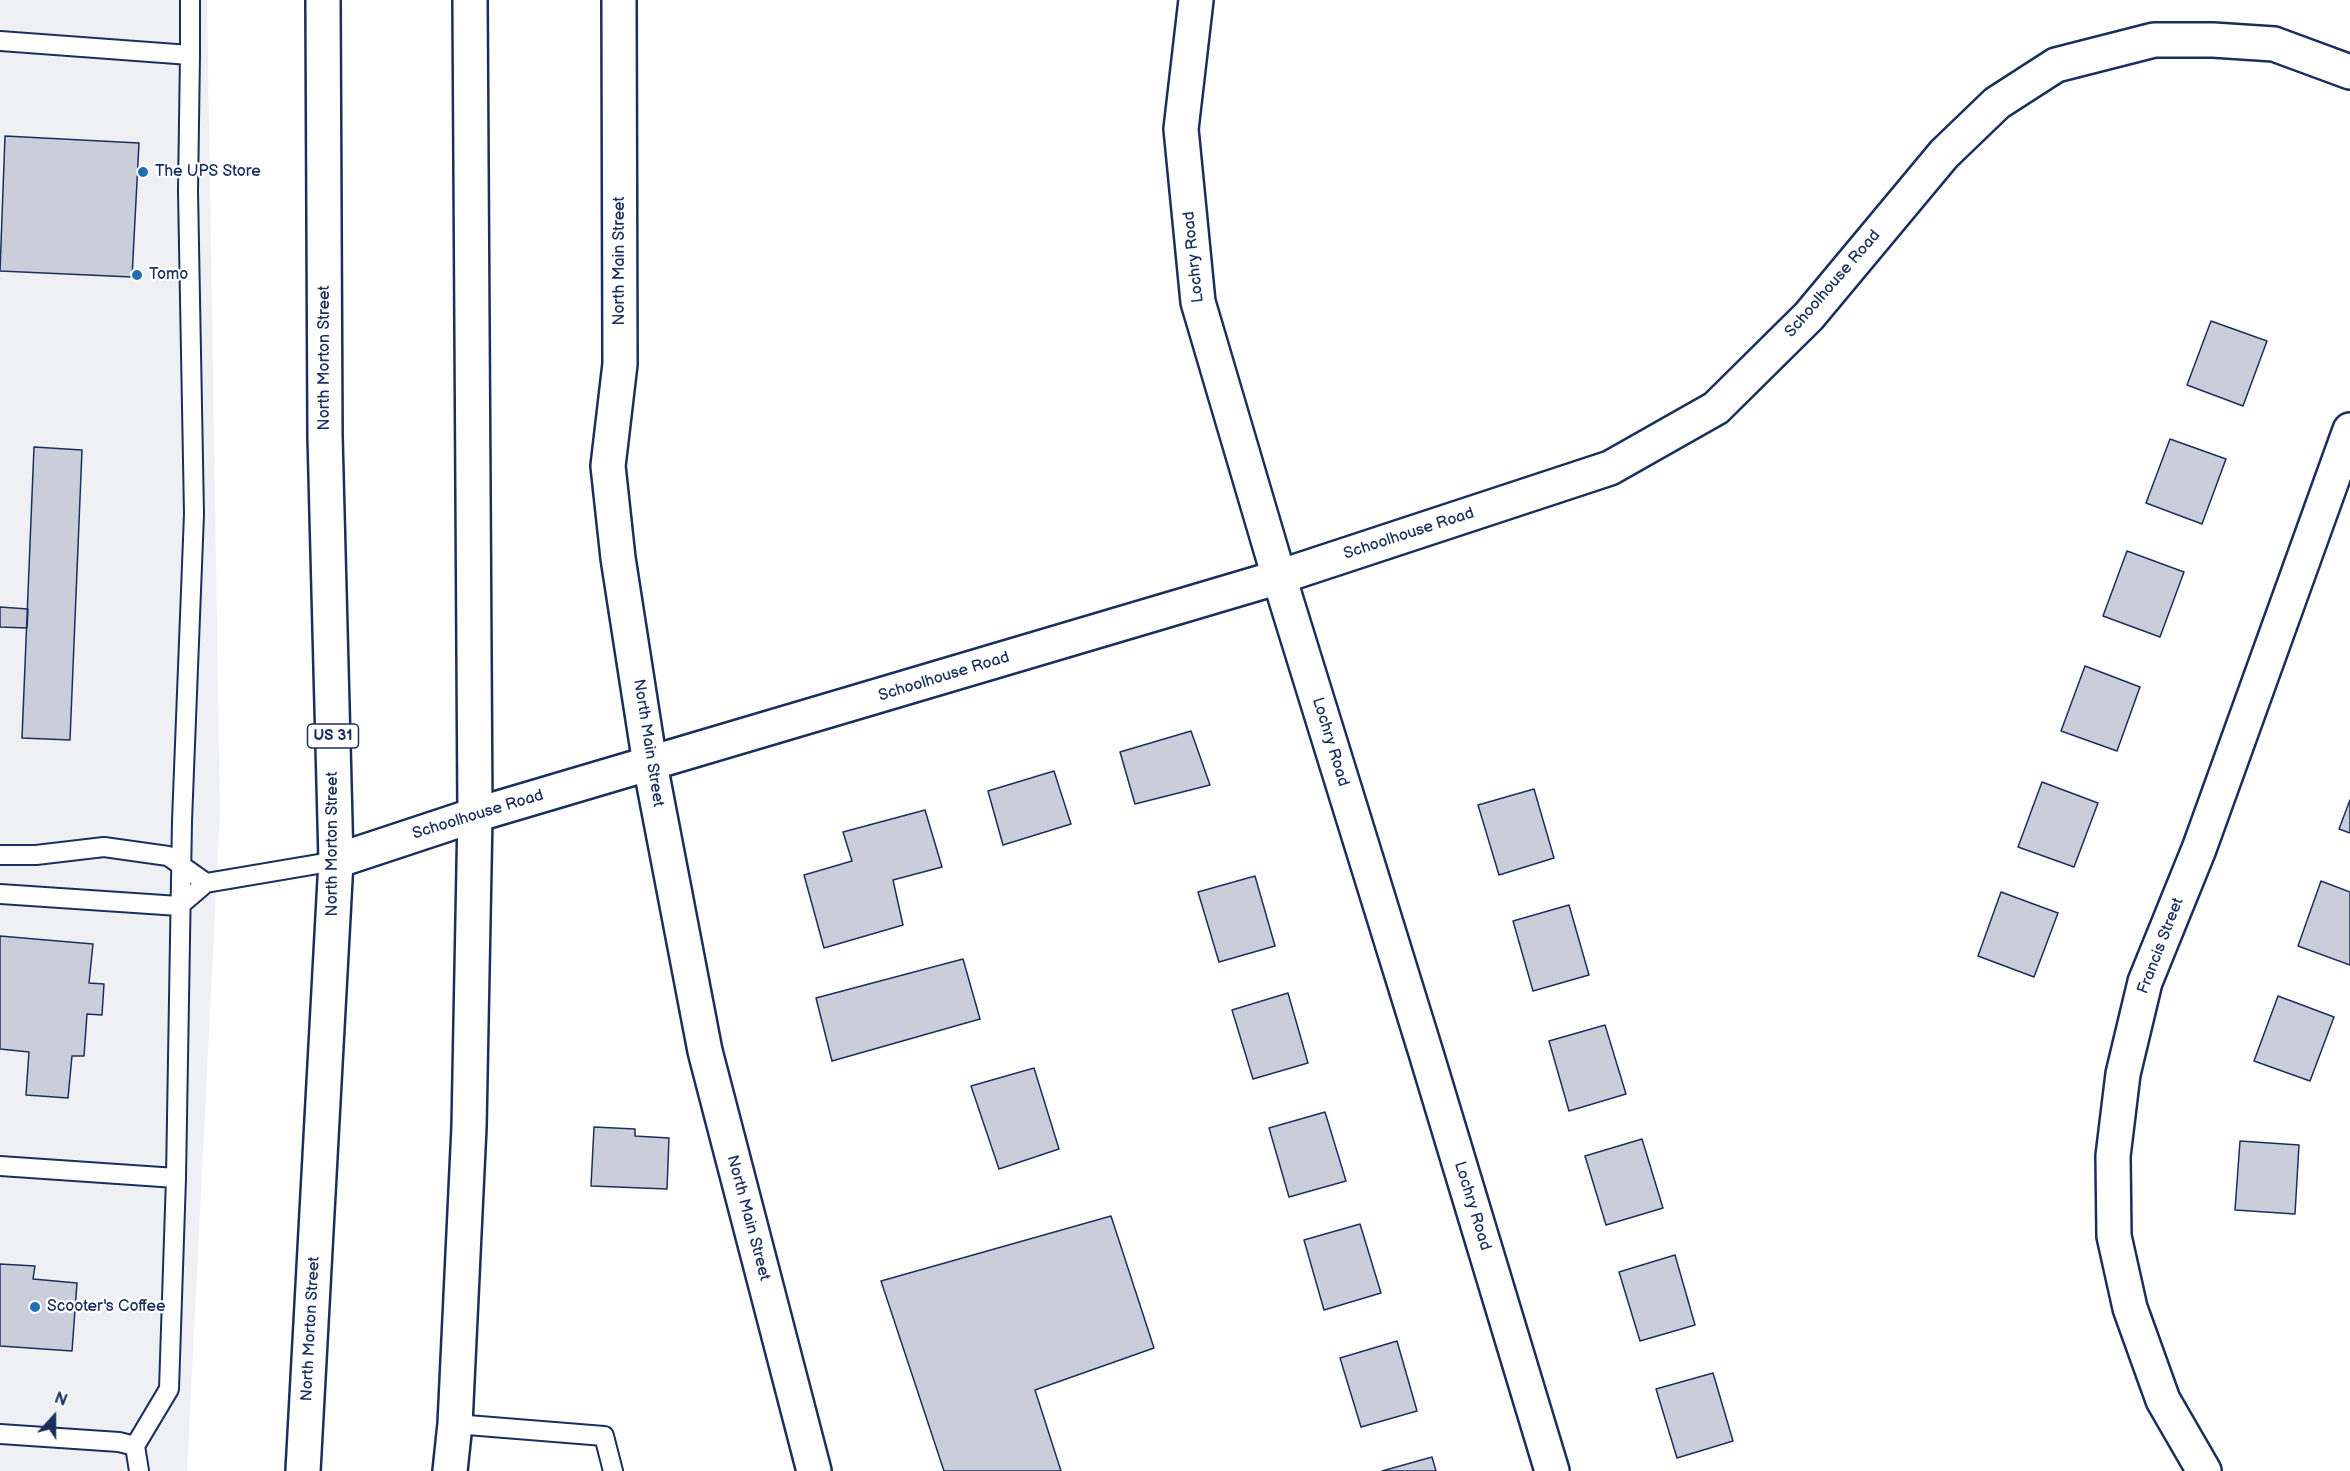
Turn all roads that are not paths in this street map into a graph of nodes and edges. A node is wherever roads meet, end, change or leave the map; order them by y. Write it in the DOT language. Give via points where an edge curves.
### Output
graph roads {
  1 [pos="190,0"];
  2 [pos="323,0"];
  3 [pos="470,0"];
  4 [pos="619,0"];
  5 [pos="1196,0"];
  6 [pos="0,41"];
  7 [pos="190,55"];
  8 [pos="2350,72"];
  9 [pos="2350,430"];
  10 [pos="1279,577"];
  11 [pos="650,764"];
  12 [pos="475,815"];
  13 [pos="0,855"];
  14 [pos="336,861"];
  15 [pos="181,865"];
  16 [pos="206,883"];
  17 [pos="0,894"];
  18 [pos="180,906"];
  19 [pos="0,1166"];
  20 [pos="176,1178"];
  21 [pos="455,1424"];
  22 [pos="0,1434"];
  23 [pos="135,1446"];
  24 [pos="139,1471"];
  25 [pos="303,1471"];
  26 [pos="450,1471"];
  27 [pos="613,1471"];
  28 [pos="814,1471"];
  29 [pos="1552,1471"];
  30 [pos="2204,1471"];
  1 -- 7 [label="lane"];
  2 -- 14 [label="street, North Morton Street / US 31" via="325,436"];
  3 -- 12 [label="street"];
  4 -- 11 [label="street, North Main Street" via="620,364 608,466"];
  5 -- 10 [label="street, Lochry Road" via="1181,129 1198,302"];
  6 -- 7 [label="lane"];
  7 -- 15 [label="lane" via="188,191 194,514"];
  8 -- 10 [label="street, Schoolhouse Road" via="2274,44 2213,40 2154,40 2056,65 1997,103 1944,154 1809,316 1716,408 1610,468"];
  9 -- 30 [label="street, Francis Street" via="2199,849 2145,982 2123,1074 2113,1156 2114,1236 2130,1308 2163,1400"];
  10 -- 11 [label="street, Schoolhouse Road"];
  10 -- 29 [label="street, Lochry Road"];
  11 -- 12 [label="street, Schoolhouse Road"];
  11 -- 28 [label="street, North Main Street" via="705,1051"];
  12 -- 14 [label="street, Schoolhouse Road"];
  12 -- 21 [label="street" via="469,1127"];
  13 -- 15 [label="lane" via="104,847 168,856"];
  14 -- 16 [label="lane"];
  14 -- 25 [label="street, North Morton Street / US 31"];
  15 -- 16 [label="lane"];
  15 -- 18 [label="lane"];
  16 -- 18 [label="lane"];
  17 -- 18 [label="lane"];
  18 -- 20 [label="lane"];
  19 -- 20 [label="lane"];
  20 -- 23 [label="lane" via="169,1389"];
  21 -- 26 [label="street"];
  21 -- 27 [label="lane" via="604,1436"];
  22 -- 23 [label="lane"];
  23 -- 24 [label="lane"];
}
